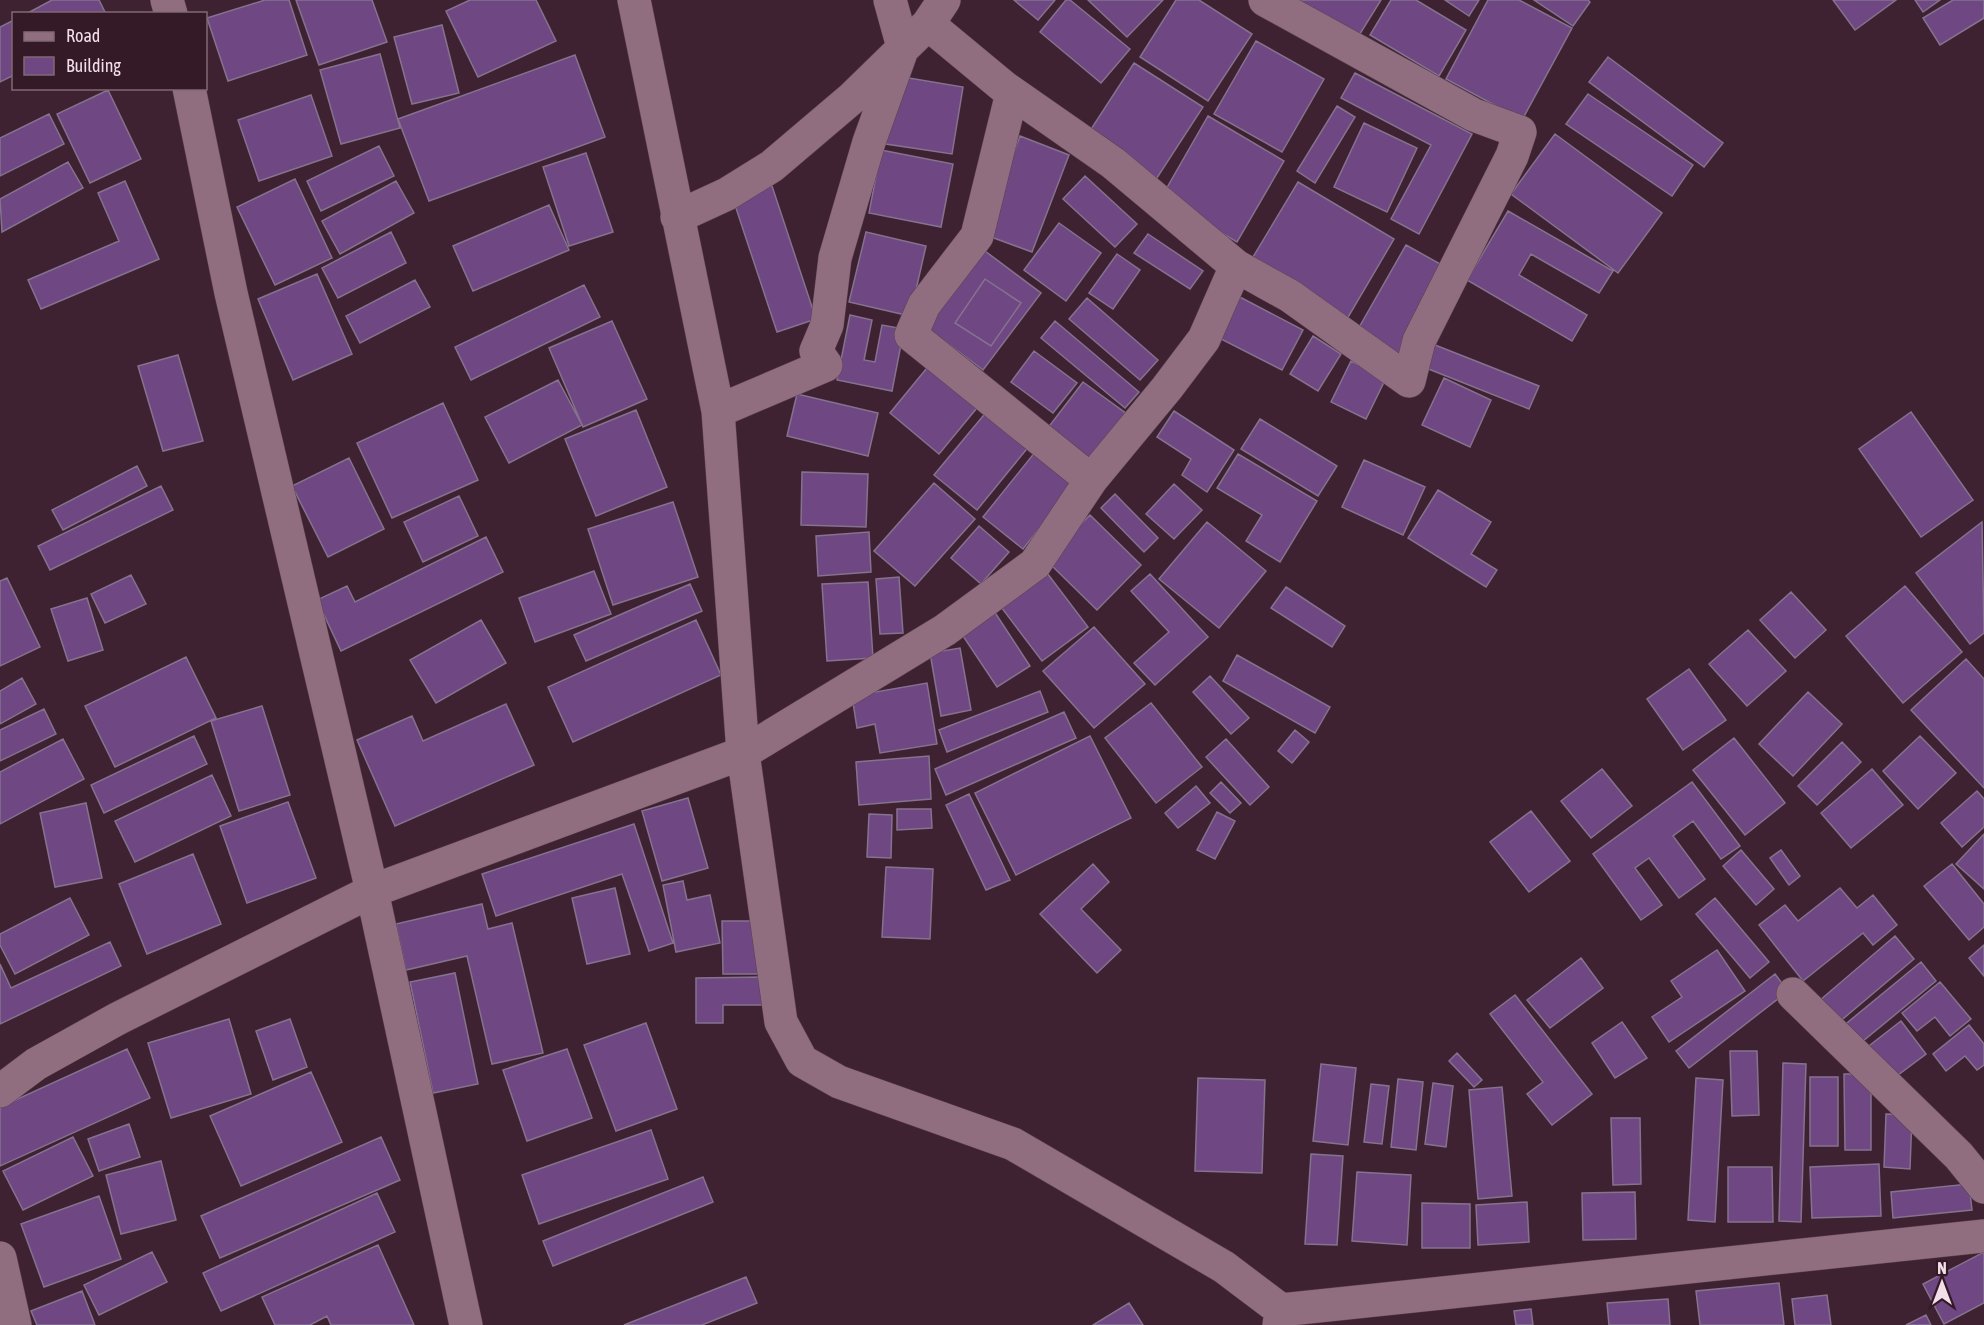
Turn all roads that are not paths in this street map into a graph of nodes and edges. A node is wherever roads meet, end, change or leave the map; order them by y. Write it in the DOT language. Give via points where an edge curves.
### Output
graph roads {
  1 [pos="634,0"];
  2 [pos="890,0"];
  3 [pos="1265,0"];
  4 [pos="936,12"];
  5 [pos="903,47"];
  6 [pos="189,90"];
  7 [pos="1012,93"];
  8 [pos="677,217"];
  9 [pos="1236,266"];
  10 [pos="718,411"];
  11 [pos="1091,480"];
  12 [pos="743,753"];
  13 [pos="372,891"];
  14 [pos="1793,994"];
  15 [pos="0,1091"];
  16 [pos="1984,1186"];
  17 [pos="1984,1236"];
  18 [pos="0,1258"];
  19 [pos="1280,1318"];
  20 [pos="15,1325"];
  21 [pos="466,1325"];
  1 -- 8 [label="street"];
  2 -- 5 [label="street"];
  3 -- 9 [label="street" via="1474,115 1520,132 1512,156 1419,341 1409,381 1290,296"];
  4 -- 5 [label="street"];
  4 -- 7 [label="street"];
  5 -- 8 [label="street" via="852,98 772,166"];
  5 -- 10 [label="street" via="869,142 835,258 827,325 816,351 826,365"];
  6 -- 13 [label="street" via="231,293"];
  7 -- 9 [label="street" via="1113,164"];
  7 -- 11 [label="street" via="977,236 924,305 910,335"];
  8 -- 10 [label="street"];
  9 -- 11 [label="street" via="1204,339"];
  10 -- 12 [label="street"];
  11 -- 12 [label="street" via="1035,564 945,630"];
  12 -- 13 [label="street"];
  12 -- 19 [label="street" via="781,1022 802,1061 839,1082 1013,1144 1224,1267"];
  13 -- 15 [label="street" via="117,1019 36,1065"];
  13 -- 21 [label="street"];
  14 -- 16 [label="street" via="1959,1156"];
  17 -- 19 [label="street"];
  18 -- 20 [label="street"];
}
